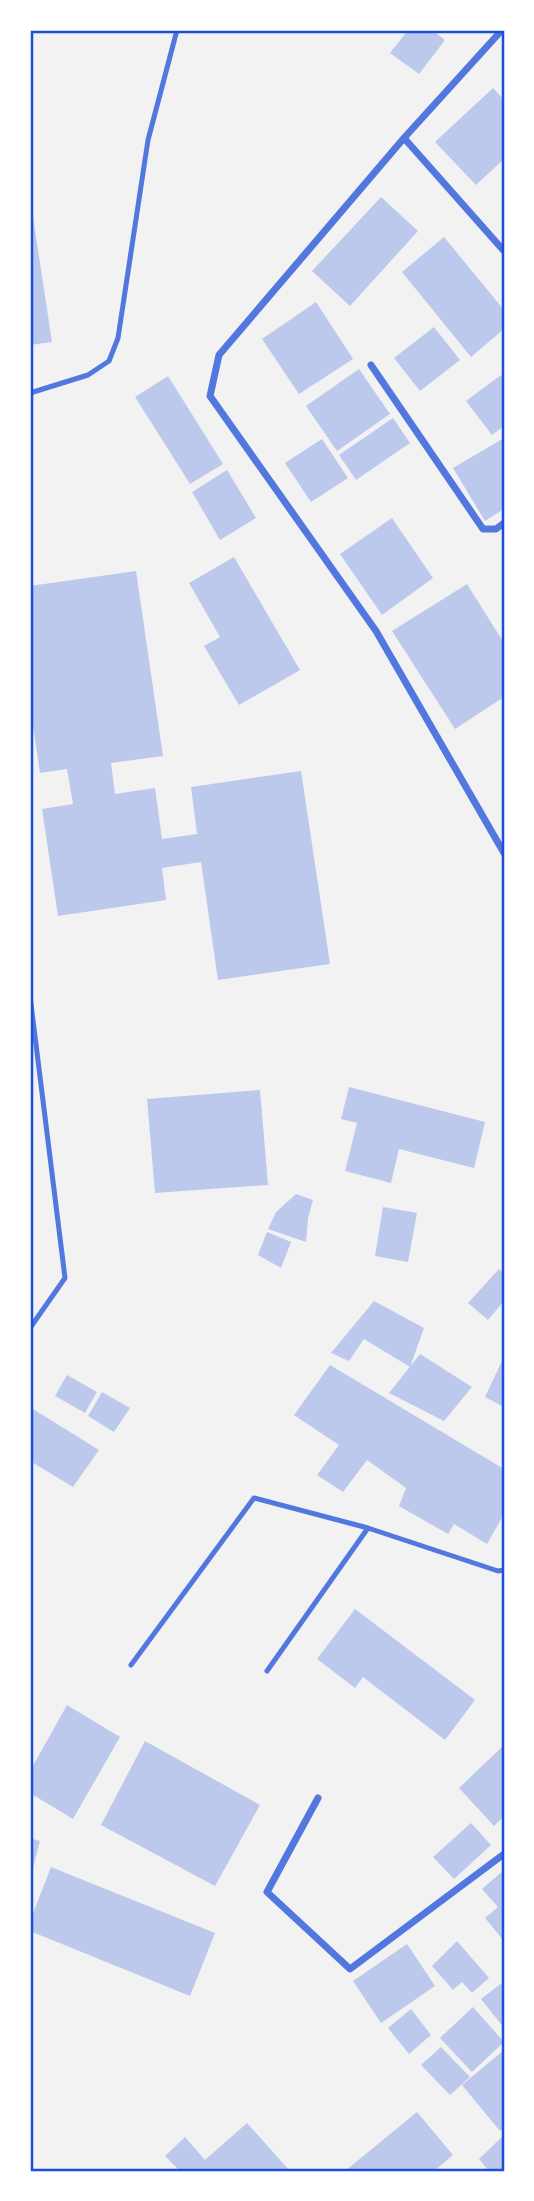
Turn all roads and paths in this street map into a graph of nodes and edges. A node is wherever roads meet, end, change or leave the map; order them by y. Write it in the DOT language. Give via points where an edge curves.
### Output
graph roads {
  1 [pos="177,30"];
  2 [pos="502,30"];
  3 [pos="404,138"];
  4 [pos="504,251"];
  5 [pos="371,365"];
  6 [pos="30,393"];
  7 [pos="504,523"];
  8 [pos="504,853"];
  9 [pos="30,996"];
  10 [pos="30,1328"];
  11 [pos="368,1528"];
  12 [pos="504,1570"];
  13 [pos="131,1665"];
  14 [pos="267,1671"];
  15 [pos="318,1798"];
  16 [pos="504,1854"];
  1 -- 6 [label="lane" via="148,140 118,338 109,361 88,374"];
  2 -- 3 [label="street"];
  3 -- 4 [label="street"];
  3 -- 8 [label="street" via="219,355 210,396 376,631"];
  5 -- 7 [label="street" via="483,529 496,529"];
  9 -- 10 [label="lane" via="65,1278"];
  11 -- 12 [label="lane"];
  11 -- 13 [label="lane" via="254,1498"];
  11 -- 14 [label="lane"];
  15 -- 16 [label="street" via="267,1892 350,1969"];
}
